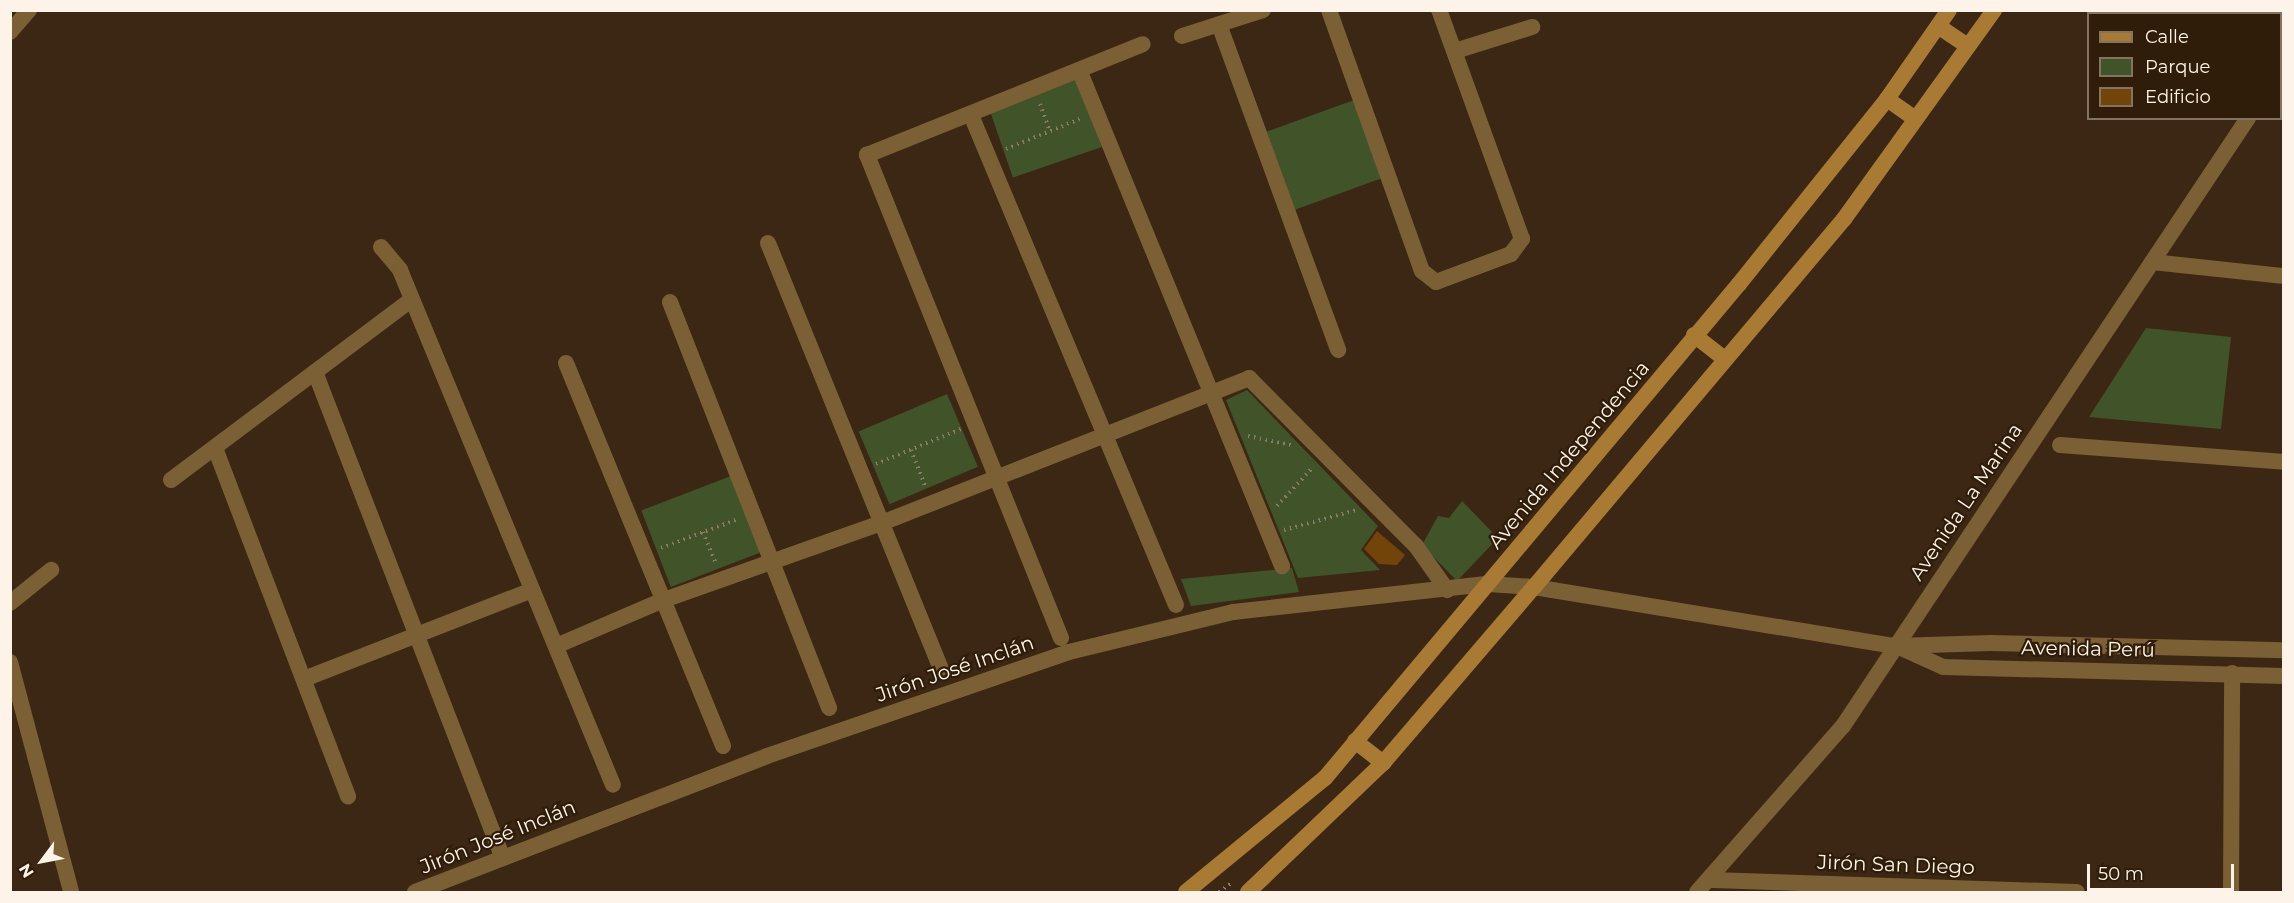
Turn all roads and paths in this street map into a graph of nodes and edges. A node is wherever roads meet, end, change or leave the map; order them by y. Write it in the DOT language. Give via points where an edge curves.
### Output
graph roads {
  1 [pos="29,10"];
  2 [pos="1263,10"];
  3 [pos="1329,10"];
  4 [pos="1439,10"];
  5 [pos="1949,10"];
  6 [pos="1994,10"];
  7 [pos="1938,26"];
  8 [pos="1220,27"];
  9 [pos="1532,27"];
  10 [pos="10,32"];
  11 [pos="1182,36"];
  12 [pos="1143,44"];
  13 [pos="1968,46"];
  14 [pos="1455,51"];
  15 [pos="1080,72"];
  16 [pos="1036,95"];
  17 [pos="1887,99"];
  18 [pos="972,115"];
  19 [pos="1090,115"];
  20 [pos="1917,119"];
  21 [pos="2247,120"];
  22 [pos="1050,131"];
  23 [pos="1006,149"];
  24 [pos="768,243"];
  25 [pos="381,247"];
  26 [pos="2152,262"];
  27 [pos="2283,276"];
  28 [pos="412,299"];
  29 [pos="670,302"];
  30 [pos="1694,335"];
  31 [pos="1338,350"];
  32 [pos="1723,358"];
  33 [pos="566,363"];
  34 [pos="315,372"];
  35 [pos="1212,393"];
  36 [pos="962,429"];
  37 [pos="1107,433"];
  38 [pos="1242,434"];
  39 [pos="2060,445"];
  40 [pos="1300,447"];
  41 [pos="214,448"];
  42 [pos="911,450"];
  43 [pos="2283,462"];
  44 [pos="1316,464"];
  45 [pos="873,466"];
  46 [pos="997,477"];
  47 [pos="171,480"];
  48 [pos="926,488"];
  49 [pos="1360,509"];
  50 [pos="1272,511"];
  51 [pos="746,516"];
  52 [pos="879,524"];
  53 [pos="1280,531"];
  54 [pos="703,532"];
  55 [pos="657,549"];
  56 [pos="769,559"];
  57 [pos="1282,566"];
  58 [pos="717,568"];
  59 [pos="51,570"];
  60 [pos="1488,584"];
  61 [pos="1534,586"];
  62 [pos="532,590"];
  63 [pos="1447,590"];
  64 [pos="661,601"];
  65 [pos="10,603"];
  66 [pos="1176,605"];
  67 [pos="417,635"];
  68 [pos="1061,638"];
  69 [pos="556,646"];
  70 [pos="1896,646"];
  71 [pos="2283,650"];
  72 [pos="10,662"];
  73 [pos="941,668"];
  74 [pos="2232,673"];
  75 [pos="2283,676"];
  76 [pos="304,679"];
  77 [pos="829,708"];
  78 [pos="1355,741"];
  79 [pos="723,746"];
  80 [pos="1383,763"];
  81 [pos="613,785"];
  82 [pos="348,797"];
  83 [pos="502,856"];
  84 [pos="1712,880"];
  85 [pos="71,892"];
  86 [pos="415,892"];
  87 [pos="1186,892"];
  88 [pos="1248,892"];
  89 [pos="1697,892"];
  90 [pos="2028,892"];
  91 [pos="2049,892"];
  92 [pos="2077,892"];
  93 [pos="2231,892"];
  1 -- 10 [label="street"];
  2 -- 8 [label="street"];
  3 -- 14 [label="street" via="1422,271 1436,282 1511,254 1522,239"];
  4 -- 14 [label="street"];
  5 -- 7 [label="main road, Avenida Independencia"];
  6 -- 13 [label="main road"];
  7 -- 13 [label="main road"];
  7 -- 17 [label="main road, Avenida Independencia"];
  8 -- 11 [label="street"];
  8 -- 31 [label="street"];
  9 -- 14 [label="street"];
  12 -- 15 [label="street"];
  13 -- 20 [label="main road"];
  15 -- 18 [label="street"];
  15 -- 35 [label="street"];
  16 -- 22 [label="path"];
  17 -- 20 [label="main road"];
  17 -- 30 [label="main road, Avenida Independencia"];
  18 -- 37 [label="street"];
  18 -- 46 [label="street" via="867,155"];
  19 -- 22 [label="path"];
  20 -- 32 [label="main road" via="1844,219"];
  21 -- 26 [label="street, Avenida La Marina"];
  22 -- 23 [label="path"];
  24 -- 52 [label="street"];
  25 -- 28 [label="street" via="400,270"];
  26 -- 27 [label="street"];
  26 -- 70 [label="street, Avenida La Marina"];
  28 -- 34 [label="street"];
  28 -- 62 [label="street"];
  29 -- 56 [label="street"];
  30 -- 32 [label="main road"];
  30 -- 60 [label="main road, Avenida Independencia"];
  32 -- 61 [label="main road"];
  33 -- 64 [label="street"];
  34 -- 41 [label="street"];
  34 -- 67 [label="street"];
  35 -- 37 [label="street"];
  35 -- 57 [label="street"];
  35 -- 63 [label="street" via="1249,378 1416,546"];
  36 -- 42 [label="path"];
  37 -- 46 [label="street"];
  37 -- 66 [label="street"];
  38 -- 40 [label="path"];
  39 -- 43 [label="street"];
  41 -- 47 [label="street"];
  41 -- 76 [label="street"];
  42 -- 45 [label="path"];
  42 -- 48 [label="path"];
  44 -- 50 [label="path"];
  46 -- 52 [label="street"];
  46 -- 68 [label="street"];
  49 -- 53 [label="path"];
  51 -- 54 [label="path"];
  52 -- 56 [label="street"];
  52 -- 73 [label="street"];
  54 -- 55 [label="path"];
  54 -- 58 [label="path"];
  56 -- 64 [label="street"];
  56 -- 77 [label="street"];
  59 -- 65 [label="street"];
  60 -- 61 [label="street, Jirón José Inclán"];
  60 -- 63 [label="street, Jirón José Inclán"];
  60 -- 78 [label="main road, Avenida Independencia"];
  61 -- 70 [label="street, Avenida Perú"];
  61 -- 80 [label="main road"];
  62 -- 67 [label="street"];
  62 -- 69 [label="street"];
  63 -- 83 [label="street, Jirón José Inclán" via="1233,612 1069,652 767,756"];
  64 -- 69 [label="street"];
  64 -- 79 [label="street"];
  67 -- 76 [label="street"];
  67 -- 83 [label="street"];
  69 -- 81 [label="street"];
  70 -- 71 [label="street, Avenida Perú" via="1991,643"];
  70 -- 74 [label="street, Avenida Perú" via="1943,667"];
  70 -- 84 [label="street, Avenida La Marina" via="1843,726"];
  72 -- 85 [label="street"];
  74 -- 75 [label="street, Avenida Perú"];
  74 -- 93 [label="street"];
  76 -- 82 [label="street"];
  78 -- 80 [label="main road"];
  78 -- 87 [label="main road, Avenida Independencia" via="1325,778"];
  80 -- 88 [label="main road"];
  83 -- 86 [label="street, Jirón José Inclán"];
  84 -- 89 [label="street, Avenida La Marina"];
  84 -- 90 [label="street, Jirón San Diego"];
  90 -- 91 [label="street, Jirón San Diego"];
  91 -- 92 [label="street, Jirón San Diego"];
}
